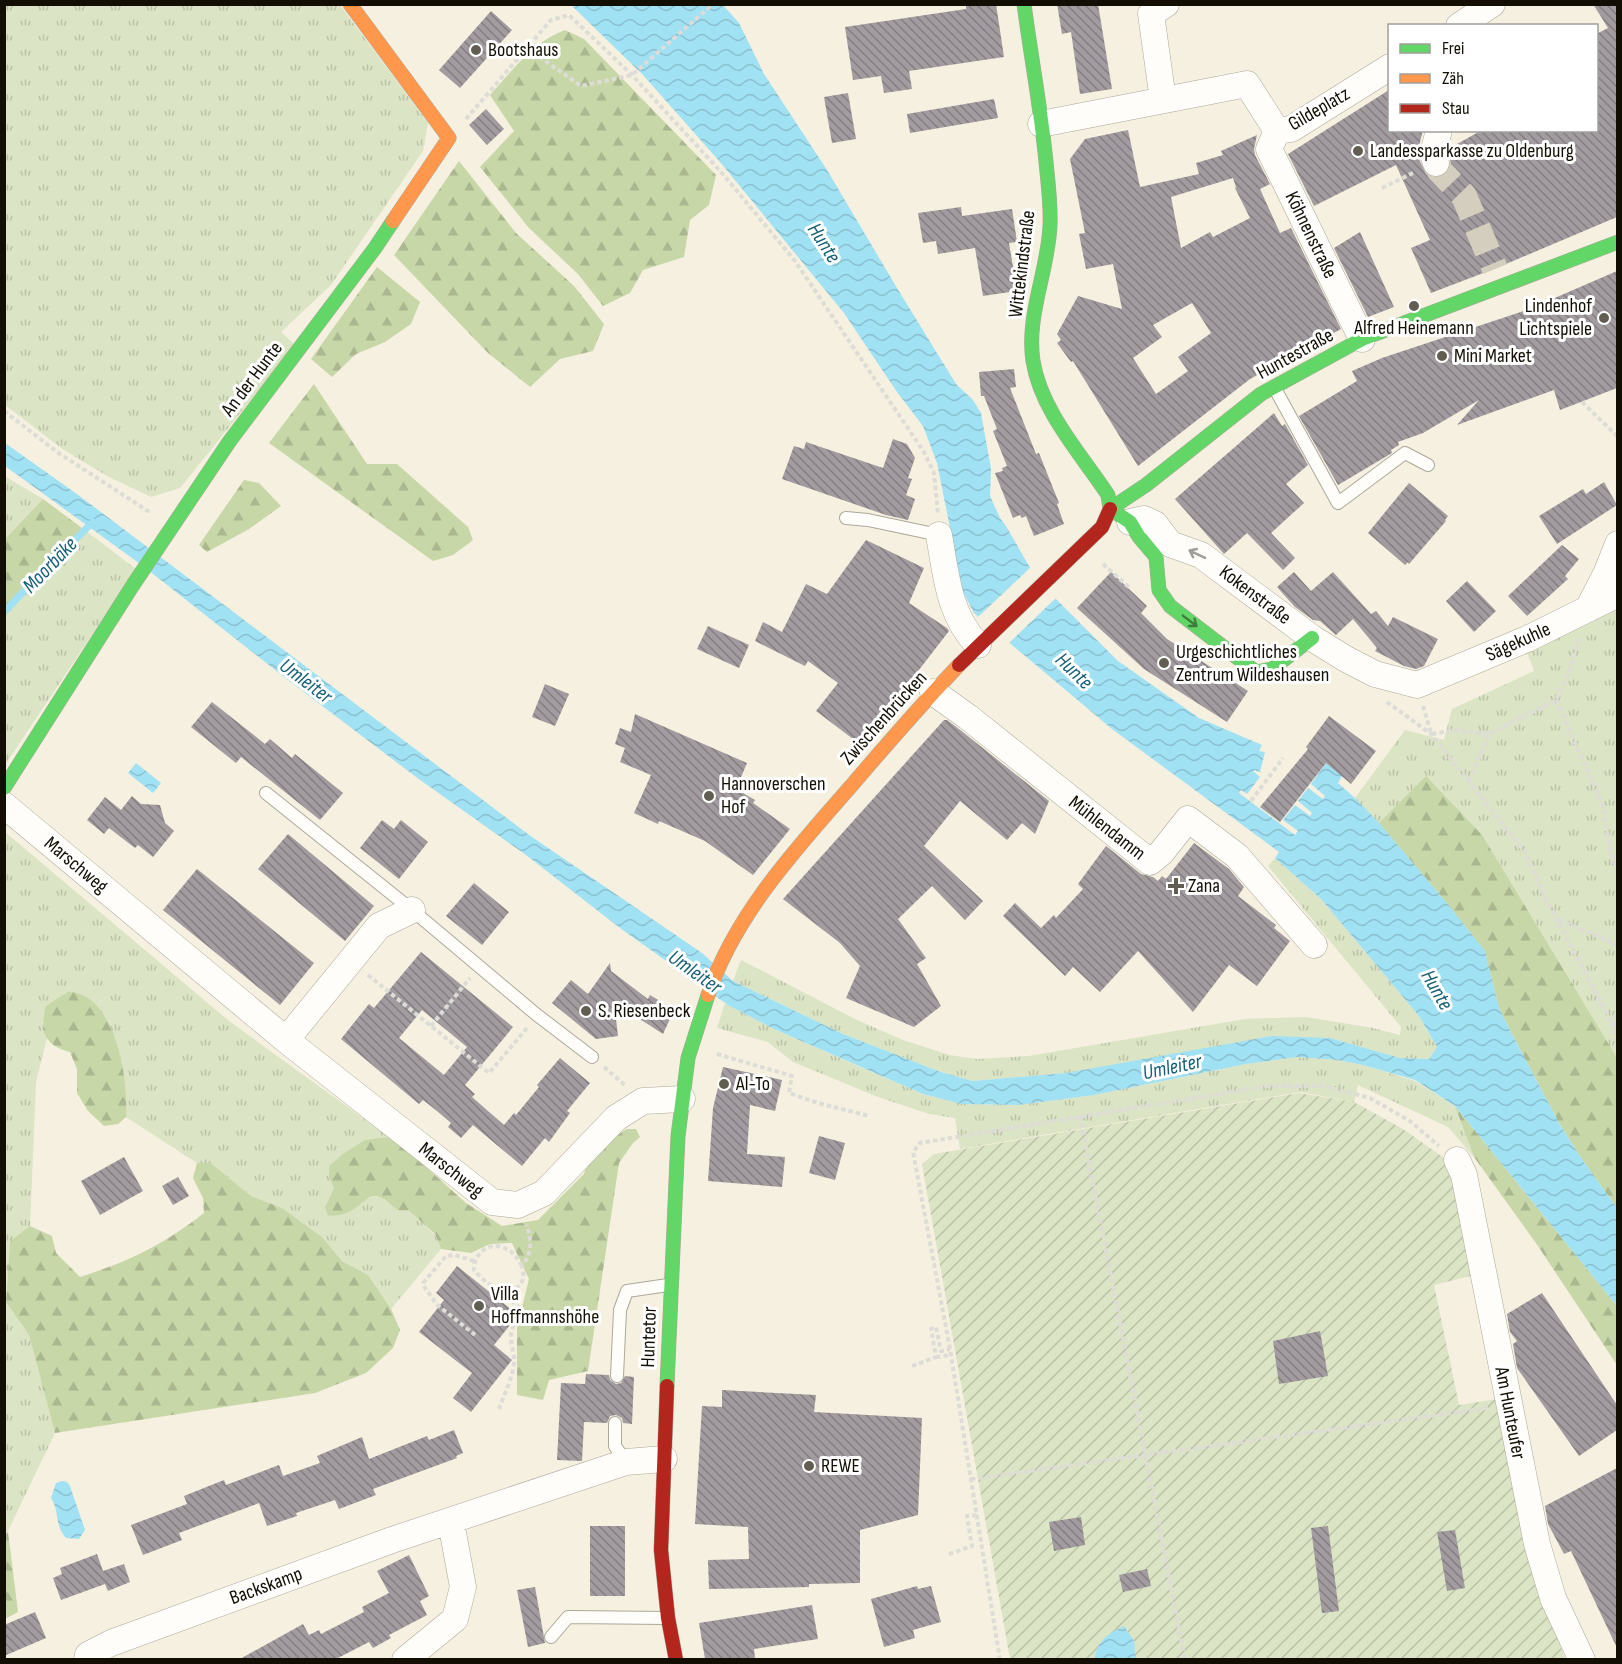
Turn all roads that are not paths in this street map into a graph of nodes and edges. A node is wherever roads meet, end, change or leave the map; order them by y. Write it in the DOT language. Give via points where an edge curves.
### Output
graph roads {
  1 [pos="350,4"];
  2 [pos="1024,4"];
  3 [pos="1166,4"];
  4 [pos="1492,4"];
  5 [pos="1462,24"];
  6 [pos="1388,68"];
  7 [pos="1162,100"];
  8 [pos="1041,124"];
  9 [pos="1277,131"];
  10 [pos="1438,132"];
  11 [pos="1426,167"];
  12 [pos="1617,242"];
  13 [pos="1362,339"];
  14 [pos="1273,387"];
  15 [pos="1428,465"];
  16 [pos="1120,516"];
  17 [pos="846,518"];
  18 [pos="939,535"];
  19 [pos="1617,544"];
  20 [pos="1044,583"];
  21 [pos="1617,594"];
  22 [pos="1588,609"];
  23 [pos="986,638"];
  24 [pos="1312,638"];
  25 [pos="1417,685"];
  26 [pos="933,692"];
  27 [pos="4,788"];
  28 [pos="266,793"];
  29 [pos="4,805"];
  30 [pos="412,910"];
  31 [pos="1314,945"];
  32 [pos="700,1017"];
  33 [pos="286,1040"];
  34 [pos="592,1057"];
  35 [pos="682,1099"];
  36 [pos="1457,1160"];
  37 [pos="670,1284"];
  38 [pos="617,1376"];
  39 [pos="615,1423"];
  40 [pos="664,1459"];
  41 [pos="626,1462"];
  42 [pos="451,1522"];
  43 [pos="668,1618"];
  44 [pos="551,1637"];
  45 [pos="87,1659"];
  46 [pos="405,1659"];
  47 [pos="676,1659"];
  48 [pos="1582,1659"];
  1 -- 27 [label="street, An der Hunte" via="449,138 375,248 229,442"];
  2 -- 8 [label="street, Wittekindstraße"];
  3 -- 7 [label="street" via="1151,14"];
  4 -- 5 [label="street"];
  6 -- 9 [label="street, Gildeplatz" via="1290,129"];
  7 -- 8 [label="street, Gildeplatz"];
  7 -- 9 [label="street, Gildeplatz" via="1247,84"];
  8 -- 16 [label="street, Wittekindstraße" via="1050,226 1036,311 1033,360 1052,411"];
  9 -- 13 [label="street, Köhnenstraße" via="1269,149"];
  10 -- 11 [label="street"];
  12 -- 13 [label="street, Huntestraße" via="1499,277"];
  13 -- 14 [label="street, Huntestraße"];
  14 -- 15 [label="lane" via="1338,503 1405,453"];
  14 -- 16 [label="street, Huntestraße" via="1146,484"];
  16 -- 20 [label="street, Huntestraße" via="1102,526"];
  24 -- 16 [label="street, Kokenstraße, one-way" via="1201,555 1170,544 1155,524"];
  16 -- 24 [label="street, Wittekindstraße, one-way" via="1156,557 1159,590 1170,606 1256,672 1272,669"];
  17 -- 18 [label="lane"];
  18 -- 23 [label="street" via="951,603 968,635"];
  19 -- 22 [label="street"];
  20 -- 23 [label="street, Zwischenbrücken"];
  21 -- 22 [label="street, Sägekuhle"];
  22 -- 25 [label="street, Sägekuhle"];
  23 -- 26 [label="street, Zwischenbrücken"];
  24 -- 25 [label="street, Kokenstraße" via="1375,674"];
  26 -- 31 [label="street, Mühlendamm" via="1150,862 1188,819 1237,856"];
  26 -- 32 [label="street, Zwischenbrücken" via="849,786 743,921 712,982"];
  28 -- 30 [label="lane"];
  29 -- 33 [label="street, Marschweg"];
  30 -- 33 [label="street" via="379,926"];
  30 -- 34 [label="lane"];
  32 -- 35 [label="street, Huntetor"];
  33 -- 35 [label="street, Marschweg" via="492,1202 518,1205 544,1193 616,1118 643,1101"];
  35 -- 37 [label="street, Huntetor"];
  36 -- 48 [label="street, Am Hunteufer" via="1464,1174 1537,1544 1553,1598"];
  37 -- 38 [label="lane" via="627,1291 620,1310"];
  37 -- 40 [label="street, Huntetor"];
  39 -- 41 [label="lane" via="615,1446"];
  40 -- 41 [label="street, Backskamp"];
  40 -- 43 [label="street, Huntetor" via="662,1550"];
  41 -- 42 [label="street, Backskamp"];
  42 -- 45 [label="street, Backskamp" via="111,1643"];
  42 -- 46 [label="street" via="464,1587 455,1618"];
  43 -- 44 [label="lane" via="568,1617"];
  43 -- 47 [label="street, Huntetor"];
}
